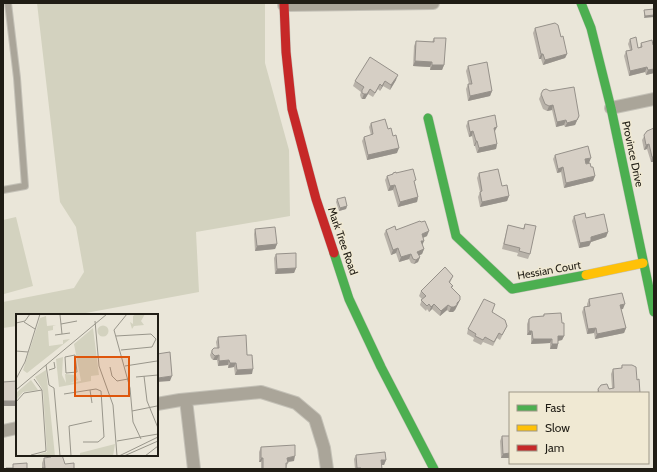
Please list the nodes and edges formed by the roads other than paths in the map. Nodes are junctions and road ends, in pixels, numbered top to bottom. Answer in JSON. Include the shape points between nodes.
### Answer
{"nodes":[{"id":1,"x":8,"y":3,"type":"edge"},
{"id":2,"x":433,"y":3,"type":"edge"},
{"id":3,"x":581,"y":3,"type":"edge"},
{"id":4,"x":284,"y":4,"type":"edge"},
{"id":5,"x":654,"y":99,"type":"edge"},
{"id":6,"x":611,"y":108,"type":"junction"},
{"id":7,"x":428,"y":118,"type":"dead end"},
{"id":8,"x":3,"y":190,"type":"edge"},
{"id":9,"x":643,"y":263,"type":"junction"},
{"id":10,"x":654,"y":312,"type":"edge"},
{"id":11,"x":186,"y":400,"type":"junction"},
{"id":12,"x":158,"y":404,"type":"edge"},
{"id":13,"x":16,"y":428,"type":"edge"},
{"id":14,"x":3,"y":430,"type":"edge"},
{"id":15,"x":194,"y":469,"type":"edge"},
{"id":16,"x":326,"y":469,"type":"edge"},
{"id":17,"x":434,"y":469,"type":"edge"}],
"edges":[{"from":1,"to":8,"type":"lane","via":[[17,78],[25,186]]},
{"from":2,"to":4,"type":"street"},
{"from":3,"to":6,"type":"street","name":"Province Drive","via":[[591,28]]},
{"from":4,"to":17,"type":"street","name":"Mark Tree Road","via":[[292,108],[316,199],[350,299],[381,367]]},
{"from":5,"to":6,"type":"street"},
{"from":6,"to":9,"type":"street","name":"Province Drive"},
{"from":7,"to":9,"type":"street","name":"Hessian Court","via":[[456,236],[512,289]]},
{"from":9,"to":10,"type":"street","name":"Province Drive"},
{"from":11,"to":12,"type":"street"},
{"from":11,"to":15,"type":"street"},
{"from":11,"to":16,"type":"street","via":[[260,392],[296,403],[315,419],[324,448]]},
{"from":13,"to":14,"type":"street"}]}
